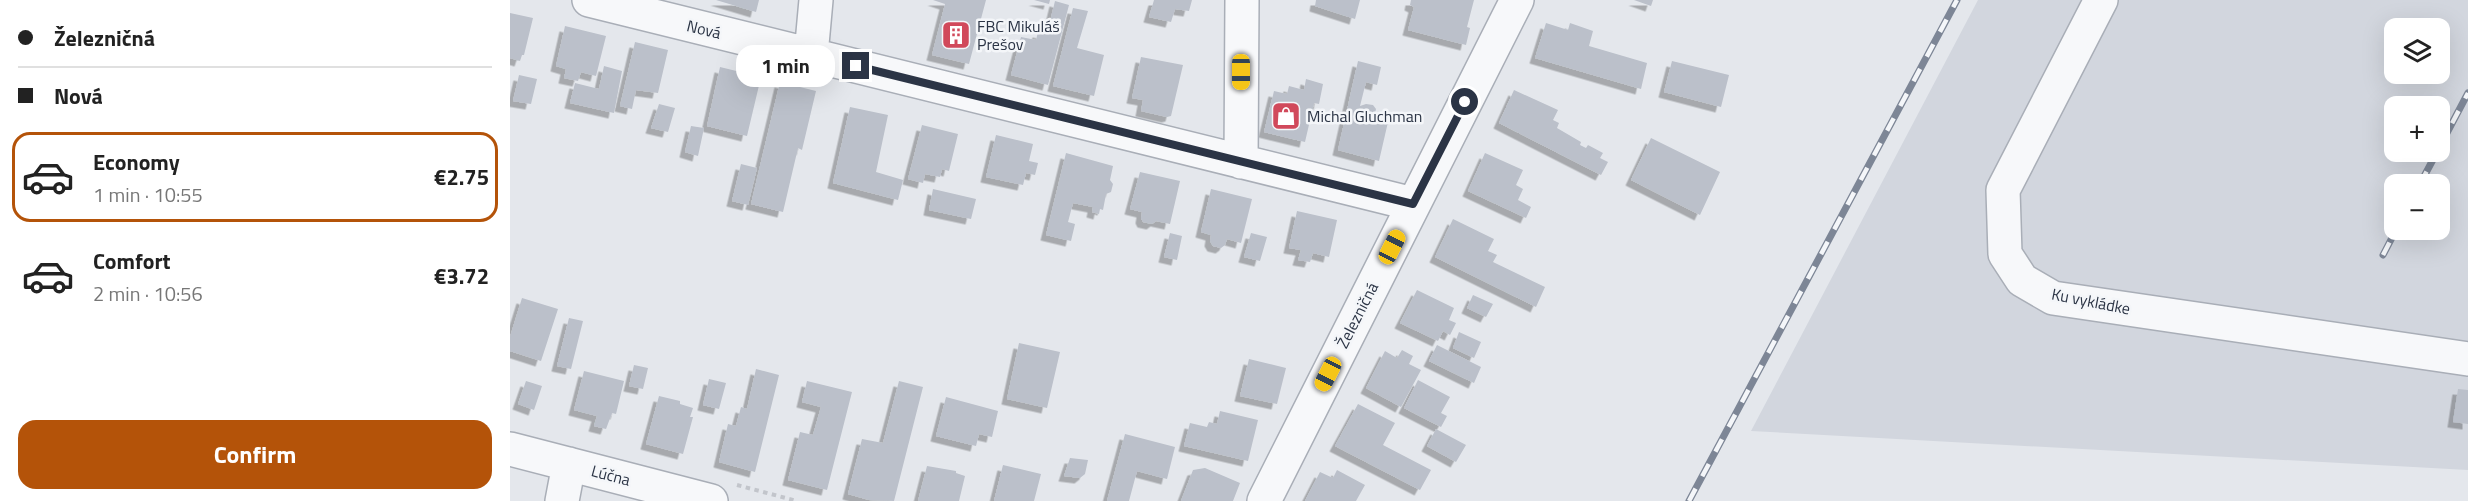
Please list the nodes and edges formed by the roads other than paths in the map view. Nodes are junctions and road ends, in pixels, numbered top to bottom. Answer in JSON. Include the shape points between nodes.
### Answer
{"nodes":[{"id":1,"x":589,"y":0,"type":"edge"},
{"id":2,"x":816,"y":0,"type":"edge"},
{"id":3,"x":1242,"y":0,"type":"edge"},
{"id":4,"x":1517,"y":0,"type":"edge"},
{"id":5,"x":2101,"y":0,"type":"edge"},
{"id":6,"x":811,"y":55,"type":"junction"},
{"id":7,"x":1241,"y":162,"type":"junction"},
{"id":8,"x":1413,"y":204,"type":"junction"},
{"id":9,"x":2468,"y":359,"type":"edge"},
{"id":10,"x":510,"y":449,"type":"edge"},
{"id":11,"x":568,"y":489,"type":"edge"},
{"id":12,"x":709,"y":501,"type":"edge"},
{"id":13,"x":1264,"y":501,"type":"edge"}],
"edges":[{"from":1,"to":6,"type":"street","name":"Nová"},
{"from":2,"to":6,"type":"street"},
{"from":3,"to":7,"type":"street"},
{"from":4,"to":8,"type":"street","name":"Železničná"},
{"from":5,"to":9,"type":"street","name":"Ku vykládke","via":[[2003,190],[2005,254],[2022,280],[2054,298]]},
{"from":6,"to":7,"type":"street","name":"Nová"},
{"from":7,"to":8,"type":"street","name":"Nová"},
{"from":8,"to":13,"type":"street","name":"Železničná"},
{"from":10,"to":11,"type":"street","name":"Lúčna"},
{"from":11,"to":12,"type":"street","name":"Lúčna"}]}
